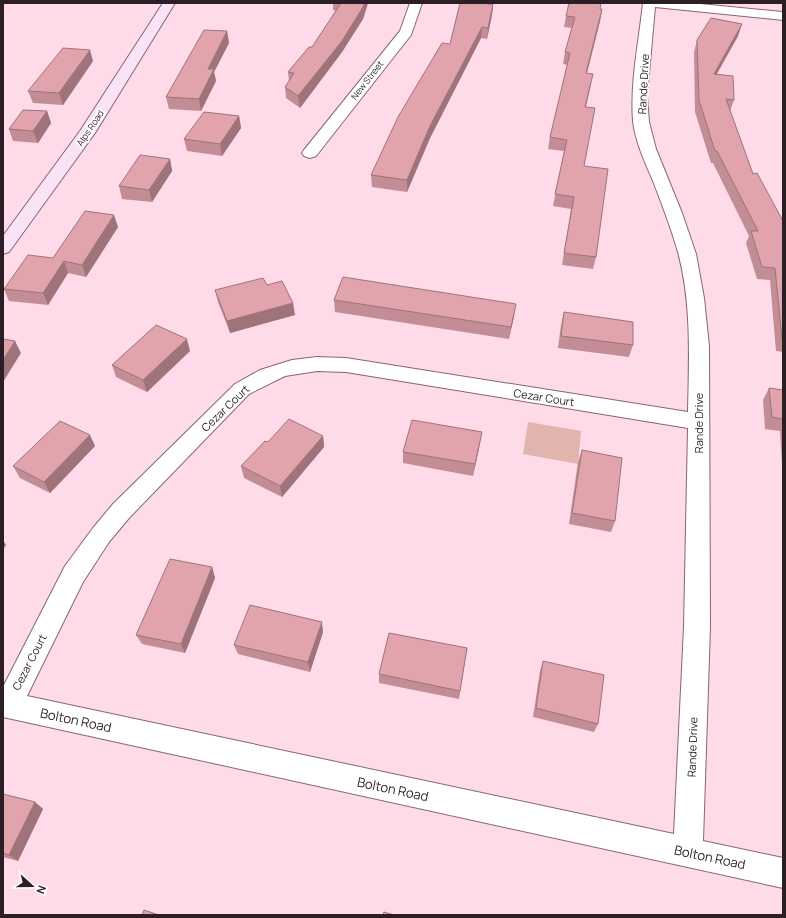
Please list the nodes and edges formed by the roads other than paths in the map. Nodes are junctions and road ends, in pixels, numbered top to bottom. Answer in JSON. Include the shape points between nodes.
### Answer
{"nodes":[{"id":1,"x":169,"y":3,"type":"edge"},
{"id":2,"x":416,"y":3,"type":"edge"},
{"id":3,"x":650,"y":3,"type":"edge"},
{"id":4,"x":783,"y":16,"type":"edge"},
{"id":5,"x":310,"y":153,"type":"dead end"},
{"id":6,"x":3,"y":248,"type":"edge"},
{"id":7,"x":699,"y":422,"type":"junction"},
{"id":8,"x":5,"y":705,"type":"edge"},
{"id":9,"x":688,"y":852,"type":"junction"},
{"id":10,"x":783,"y":873,"type":"edge"}],
"edges":[{"from":1,"to":6,"type":"main road","name":"Alps Road","via":[[87,133]]},
{"from":2,"to":5,"type":"street","name":"New Street","via":[[406,32]]},
{"from":3,"to":4,"type":"street"},
{"from":3,"to":7,"type":"street","name":"Rande Drive","via":[[640,96],[641,122],[648,149],[674,213],[687,254],[694,291],[699,346]]},
{"from":7,"to":8,"type":"street","name":"Cezar Court","via":[[346,365],[300,365],[260,377],[242,389],[121,511],[101,535],[74,574]]},
{"from":7,"to":9,"type":"street","name":"Rande Drive","via":[[697,627]]},
{"from":8,"to":9,"type":"street","name":"Bolton Road"},
{"from":9,"to":10,"type":"street","name":"Bolton Road"}]}
